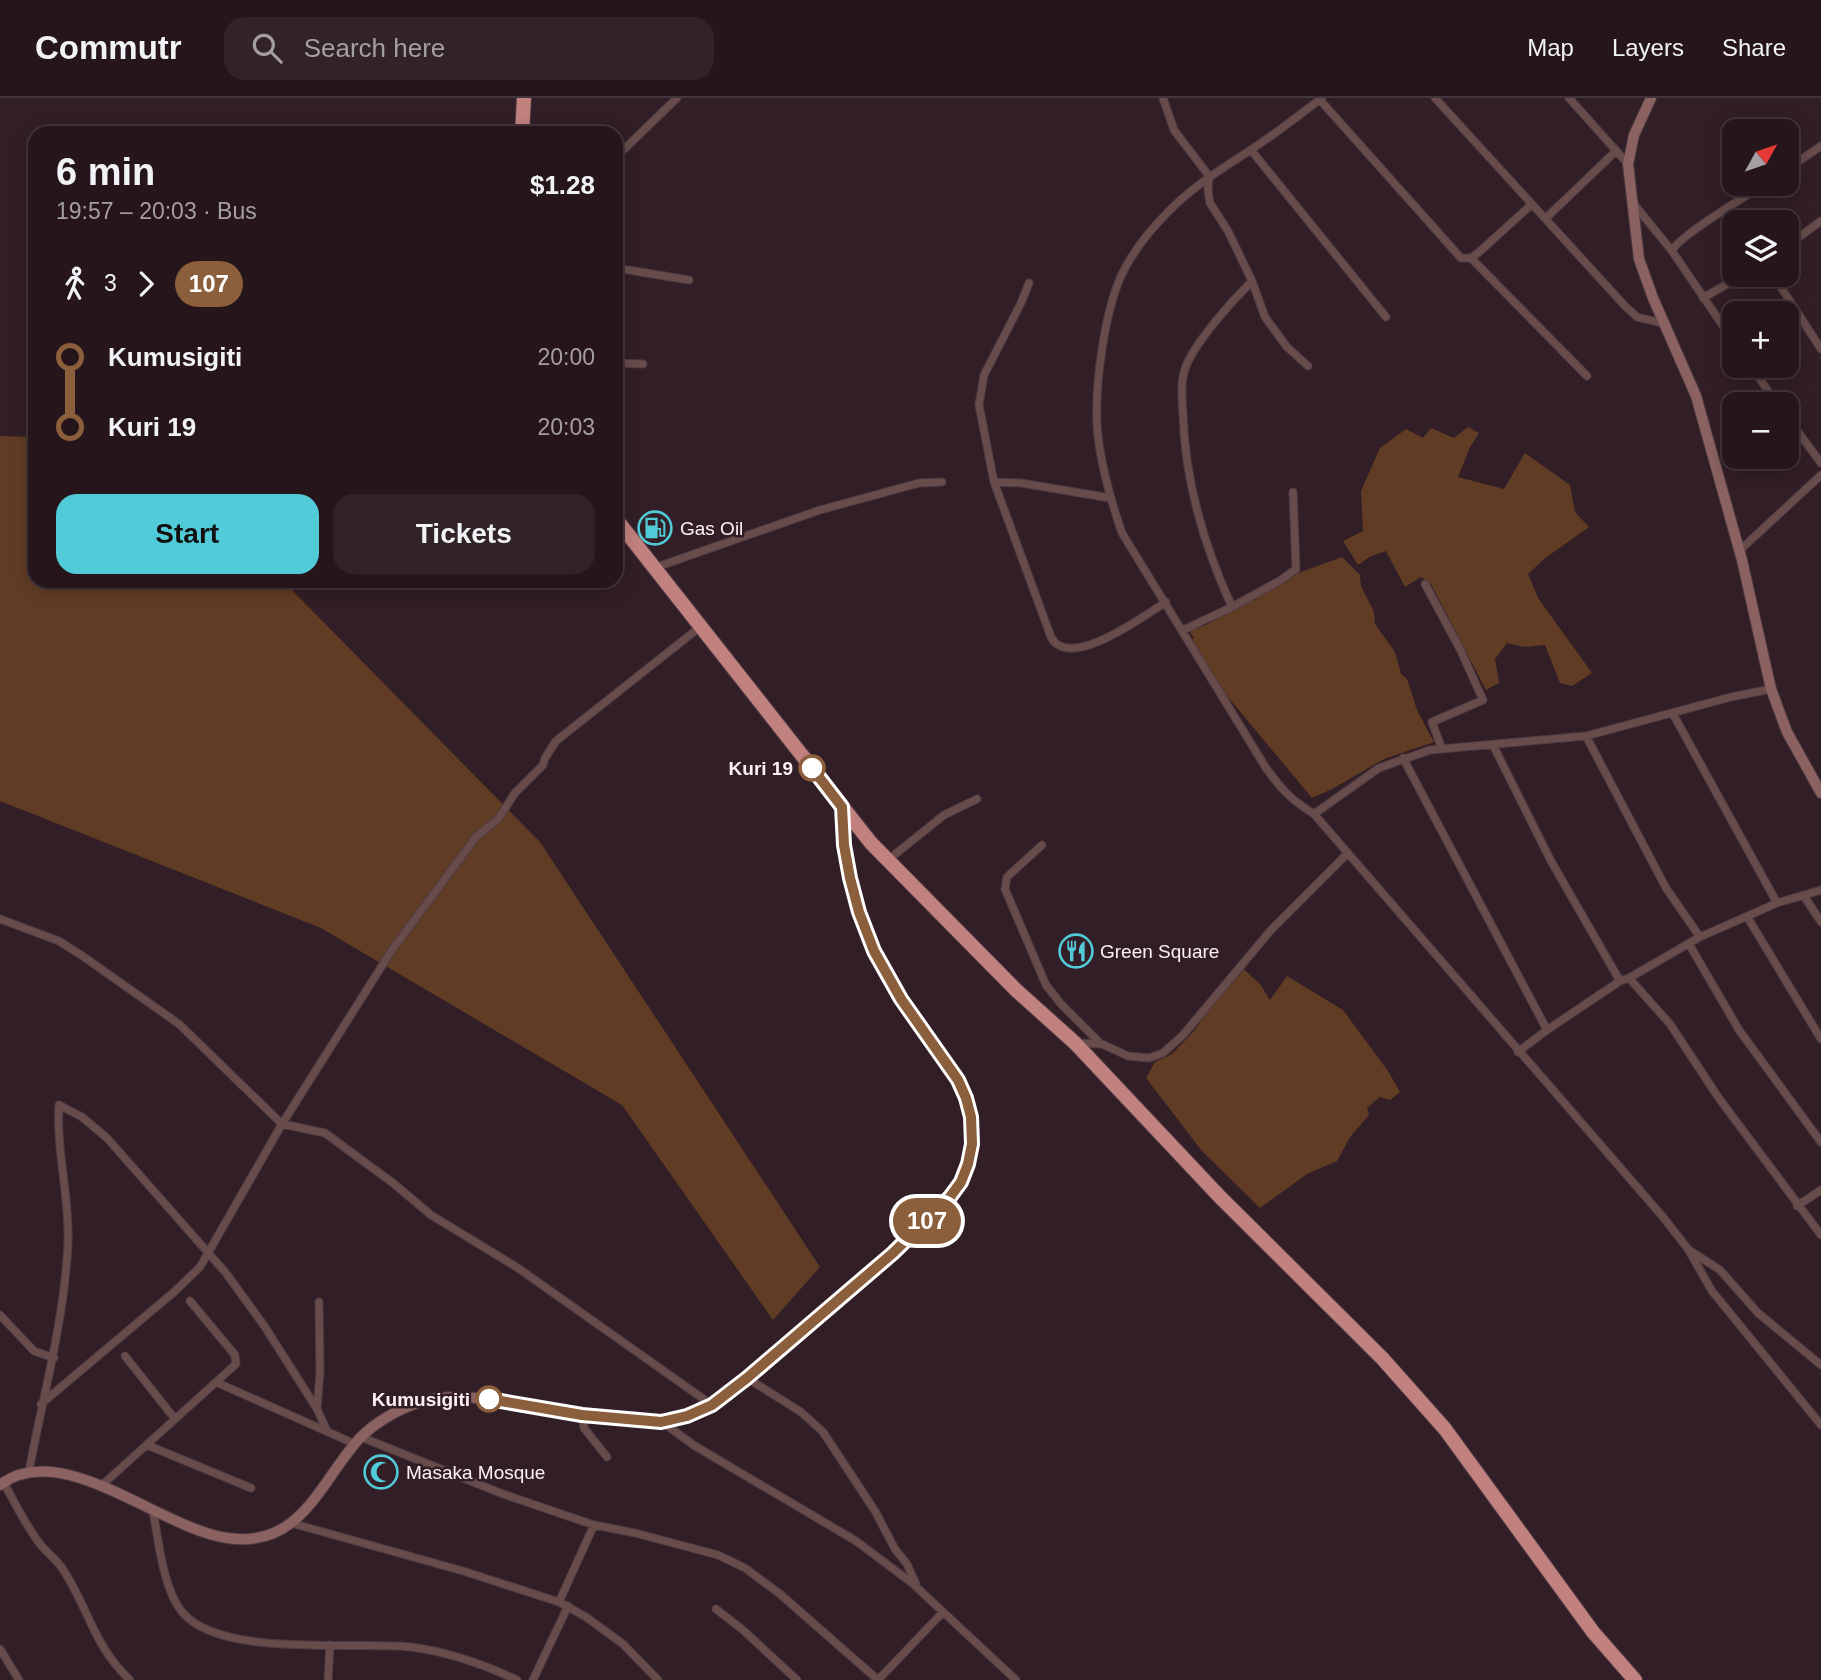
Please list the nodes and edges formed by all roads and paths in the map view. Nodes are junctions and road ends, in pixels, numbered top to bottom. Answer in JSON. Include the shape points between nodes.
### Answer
{"nodes":[{"id":1,"x":524,"y":98,"type":"edge"},
{"id":2,"x":677,"y":98,"type":"edge"},
{"id":3,"x":1163,"y":98,"type":"edge"},
{"id":4,"x":1436,"y":98,"type":"edge"},
{"id":5,"x":1569,"y":98,"type":"edge"},
{"id":6,"x":1651,"y":98,"type":"edge"},
{"id":7,"x":1321,"y":99,"type":"edge"},
{"id":8,"x":522,"y":126,"type":"edge"},
{"id":9,"x":1821,"y":146,"type":"edge"},
{"id":10,"x":1251,"y":150,"type":"junction"},
{"id":11,"x":623,"y":151,"type":"edge"},
{"id":12,"x":1616,"y":151,"type":"junction"},
{"id":13,"x":1799,"y":161,"type":"edge"},
{"id":14,"x":1628,"y":164,"type":"junction"},
{"id":15,"x":1209,"y":176,"type":"junction"},
{"id":16,"x":1747,"y":196,"type":"edge"},
{"id":17,"x":1631,"y":201,"type":"junction"},
{"id":18,"x":1531,"y":205,"type":"junction"},
{"id":19,"x":1546,"y":218,"type":"junction"},
{"id":20,"x":1820,"y":225,"type":"edge"},
{"id":21,"x":1799,"y":238,"type":"edge"},
{"id":22,"x":1672,"y":251,"type":"junction"},
{"id":23,"x":1471,"y":258,"type":"junction"},
{"id":24,"x":623,"y":269,"type":"edge"},
{"id":25,"x":689,"y":280,"type":"dead end"},
{"id":26,"x":1252,"y":281,"type":"junction"},
{"id":27,"x":1028,"y":283,"type":"dead end"},
{"id":28,"x":1722,"y":287,"type":"edge"},
{"id":29,"x":1781,"y":287,"type":"edge"},
{"id":30,"x":1703,"y":298,"type":"junction"},
{"id":31,"x":1386,"y":317,"type":"dead end"},
{"id":32,"x":1666,"y":324,"type":"junction"},
{"id":33,"x":1722,"y":325,"type":"edge"},
{"id":34,"x":1821,"y":349,"type":"edge"},
{"id":35,"x":623,"y":363,"type":"edge"},
{"id":36,"x":642,"y":364,"type":"dead end"},
{"id":37,"x":1308,"y":366,"type":"dead end"},
{"id":38,"x":1587,"y":376,"type":"dead end"},
{"id":39,"x":1799,"y":433,"type":"edge"},
{"id":40,"x":1821,"y":463,"type":"edge"},
{"id":41,"x":1821,"y":475,"type":"edge"},
{"id":42,"x":942,"y":482,"type":"dead end"},
{"id":43,"x":994,"y":482,"type":"junction"},
{"id":44,"x":1293,"y":492,"type":"dead end"},
{"id":45,"x":1110,"y":498,"type":"junction"},
{"id":46,"x":623,"y":529,"type":"edge"},
{"id":47,"x":1739,"y":551,"type":"junction"},
{"id":48,"x":654,"y":568,"type":"junction"},
{"id":49,"x":1425,"y":584,"type":"dead end"},
{"id":50,"x":1166,"y":602,"type":"junction"},
{"id":51,"x":1232,"y":607,"type":"junction"},
{"id":52,"x":700,"y":627,"type":"junction"},
{"id":53,"x":1183,"y":631,"type":"junction"},
{"id":54,"x":1771,"y":689,"type":"junction"},
{"id":55,"x":1674,"y":714,"type":"junction"},
{"id":56,"x":1586,"y":736,"type":"junction"},
{"id":57,"x":1493,"y":745,"type":"junction"},
{"id":58,"x":1442,"y":749,"type":"junction"},
{"id":59,"x":1403,"y":758,"type":"junction"},
{"id":60,"x":1821,"y":793,"type":"edge"},
{"id":61,"x":977,"y":799,"type":"dead end"},
{"id":62,"x":842,"y":807,"type":"junction"},
{"id":63,"x":1314,"y":814,"type":"junction"},
{"id":64,"x":1042,"y":845,"type":"dead end"},
{"id":65,"x":1348,"y":853,"type":"junction"},
{"id":66,"x":888,"y":860,"type":"junction"},
{"id":67,"x":1821,"y":890,"type":"edge"},
{"id":68,"x":1804,"y":897,"type":"junction"},
{"id":69,"x":1777,"y":903,"type":"junction"},
{"id":70,"x":1748,"y":918,"type":"junction"},
{"id":71,"x":0,"y":919,"type":"edge"},
{"id":72,"x":1821,"y":922,"type":"edge"},
{"id":73,"x":1700,"y":937,"type":"junction"},
{"id":74,"x":1689,"y":944,"type":"junction"},
{"id":75,"x":1629,"y":978,"type":"junction"},
{"id":76,"x":1620,"y":981,"type":"junction"},
{"id":77,"x":1547,"y":1030,"type":"junction"},
{"id":78,"x":1821,"y":1039,"type":"edge"},
{"id":79,"x":1075,"y":1043,"type":"junction"},
{"id":80,"x":1102,"y":1044,"type":"junction"},
{"id":81,"x":1518,"y":1052,"type":"junction"},
{"id":82,"x":282,"y":1124,"type":"junction"},
{"id":83,"x":1821,"y":1142,"type":"edge"},
{"id":84,"x":1821,"y":1190,"type":"edge"},
{"id":85,"x":1797,"y":1206,"type":"junction"},
{"id":86,"x":1821,"y":1235,"type":"edge"},
{"id":87,"x":1688,"y":1249,"type":"junction"},
{"id":88,"x":208,"y":1254,"type":"junction"},
{"id":89,"x":190,"y":1301,"type":"dead end"},
{"id":90,"x":319,"y":1302,"type":"dead end"},
{"id":91,"x":0,"y":1315,"type":"edge"},
{"id":92,"x":125,"y":1356,"type":"dead end"},
{"id":93,"x":54,"y":1358,"type":"junction"},
{"id":94,"x":1821,"y":1365,"type":"edge"},
{"id":95,"x":747,"y":1378,"type":"junction"},
{"id":96,"x":218,"y":1383,"type":"junction"},
{"id":97,"x":41,"y":1404,"type":"junction"},
{"id":98,"x":712,"y":1405,"type":"junction"},
{"id":99,"x":317,"y":1409,"type":"junction"},
{"id":100,"x":582,"y":1415,"type":"junction"},
{"id":101,"x":175,"y":1419,"type":"junction"},
{"id":102,"x":661,"y":1422,"type":"junction"},
{"id":103,"x":1821,"y":1425,"type":"edge"},
{"id":104,"x":327,"y":1431,"type":"junction"},
{"id":105,"x":358,"y":1441,"type":"junction"},
{"id":106,"x":147,"y":1445,"type":"junction"},
{"id":107,"x":607,"y":1457,"type":"dead end"},
{"id":108,"x":29,"y":1471,"type":"junction"},
{"id":109,"x":2,"y":1484,"type":"edge"},
{"id":110,"x":102,"y":1486,"type":"junction"},
{"id":111,"x":251,"y":1488,"type":"dead end"},
{"id":112,"x":153,"y":1512,"type":"junction"},
{"id":113,"x":291,"y":1523,"type":"junction"},
{"id":114,"x":594,"y":1525,"type":"junction"},
{"id":115,"x":918,"y":1588,"type":"junction"},
{"id":116,"x":559,"y":1602,"type":"junction"},
{"id":117,"x":568,"y":1606,"type":"junction"},
{"id":118,"x":716,"y":1609,"type":"dead end"},
{"id":119,"x":943,"y":1612,"type":"junction"},
{"id":120,"x":330,"y":1645,"type":"junction"},
{"id":121,"x":0,"y":1649,"type":"edge"},
{"id":122,"x":19,"y":1680,"type":"edge"},
{"id":123,"x":130,"y":1680,"type":"edge"},
{"id":124,"x":328,"y":1680,"type":"edge"},
{"id":125,"x":517,"y":1680,"type":"edge"},
{"id":126,"x":533,"y":1680,"type":"edge"},
{"id":127,"x":658,"y":1680,"type":"edge"},
{"id":128,"x":797,"y":1680,"type":"edge"},
{"id":129,"x":1016,"y":1680,"type":"edge"},
{"id":130,"x":1634,"y":1680,"type":"edge"}],
"edges":[{"from":1,"to":8,"type":"highway"},
{"from":2,"to":11,"type":"street"},
{"from":3,"to":15,"type":"street","via":[[1174,130]]},
{"from":4,"to":18,"type":"street"},
{"from":5,"to":12,"type":"street"},
{"from":6,"to":14,"type":"main road","via":[[1634,135]]},
{"from":7,"to":10,"type":"street"},
{"from":7,"to":23,"type":"street","via":[[1449,246],[1461,258]]},
{"from":9,"to":13,"type":"street"},
{"from":10,"to":15,"type":"street"},
{"from":10,"to":31,"type":"street"},
{"from":12,"to":14,"type":"street"},
{"from":12,"to":19,"type":"street"},
{"from":14,"to":17,"type":"main road"},
{"from":15,"to":26,"type":"street","via":[[1210,203]]},
{"from":15,"to":45,"type":"street","via":[[1151,231],[1122,273],[1114,297],[1097,397],[1097,425]]},
{"from":16,"to":22,"type":"street"},
{"from":17,"to":22,"type":"street"},
{"from":17,"to":32,"type":"main road","via":[[1639,259]]},
{"from":18,"to":19,"type":"street"},
{"from":18,"to":23,"type":"street"},
{"from":19,"to":32,"type":"street","via":[[1637,317]]},
{"from":20,"to":21,"type":"street"},
{"from":22,"to":30,"type":"street"},
{"from":23,"to":38,"type":"street"},
{"from":24,"to":25,"type":"street"},
{"from":26,"to":37,"type":"street","via":[[1275,333]]},
{"from":26,"to":51,"type":"street","via":[[1228,305],[1189,360],[1183,382],[1184,450],[1193,498]]},
{"from":27,"to":43,"type":"street","via":[[980,391]]},
{"from":28,"to":30,"type":"street"},
{"from":29,"to":34,"type":"street"},
{"from":30,"to":33,"type":"street"},
{"from":32,"to":47,"type":"main road","via":[[1696,396]]},
{"from":35,"to":36,"type":"street"},
{"from":39,"to":40,"type":"street"},
{"from":41,"to":47,"type":"street"},
{"from":42,"to":48,"type":"street","via":[[919,483],[820,510]]},
{"from":43,"to":45,"type":"street"},
{"from":43,"to":50,"type":"street","via":[[1033,592],[1058,645],[1088,647]]},
{"from":44,"to":51,"type":"street","via":[[1296,569]]},
{"from":45,"to":50,"type":"street","via":[[1127,542]]},
{"from":46,"to":48,"type":"highway"},
{"from":47,"to":54,"type":"main road"},
{"from":48,"to":52,"type":"highway"},
{"from":49,"to":58,"type":"street","via":[[1483,700],[1432,722]]},
{"from":50,"to":53,"type":"street"},
{"from":51,"to":53,"type":"street"},
{"from":52,"to":62,"type":"highway"},
{"from":52,"to":82,"type":"street","via":[[556,741],[543,765],[515,793],[498,819],[476,837],[392,950]]},
{"from":53,"to":63,"type":"street","via":[[1266,768],[1290,799]]},
{"from":54,"to":55,"type":"street"},
{"from":54,"to":60,"type":"main road","via":[[1787,732]]},
{"from":55,"to":56,"type":"street"},
{"from":55,"to":69,"type":"street"},
{"from":56,"to":57,"type":"street"},
{"from":56,"to":73,"type":"street","via":[[1666,888]]},
{"from":57,"to":58,"type":"street"},
{"from":57,"to":76,"type":"street","via":[[1551,861]]},
{"from":58,"to":59,"type":"street"},
{"from":59,"to":63,"type":"street","via":[[1378,768]]},
{"from":59,"to":77,"type":"street"},
{"from":61,"to":66,"type":"street","via":[[944,815]]},
{"from":62,"to":66,"type":"highway"},
{"from":62,"to":95,"type":"main road","via":[[844,845],[866,931],[901,999],[958,1080],[971,1117],[972,1144],[961,1182],[933,1215]]},
{"from":63,"to":65,"type":"street"},
{"from":64,"to":80,"type":"street","via":[[1007,877],[1005,889],[1046,985]]},
{"from":65,"to":80,"type":"street","via":[[1270,930],[1173,1045],[1149,1058],[1128,1056]]},
{"from":65,"to":81,"type":"street"},
{"from":66,"to":79,"type":"highway"},
{"from":67,"to":68,"type":"street"},
{"from":68,"to":69,"type":"street"},
{"from":68,"to":72,"type":"street"},
{"from":69,"to":70,"type":"street"},
{"from":70,"to":73,"type":"street"},
{"from":70,"to":78,"type":"street"},
{"from":71,"to":82,"type":"street","via":[[59,941],[157,1008]]},
{"from":73,"to":74,"type":"street"},
{"from":74,"to":75,"type":"street"},
{"from":74,"to":83,"type":"street","via":[[1739,1030]]},
{"from":75,"to":76,"type":"street"},
{"from":75,"to":85,"type":"street","via":[[1670,1024]]},
{"from":76,"to":77,"type":"street"},
{"from":77,"to":81,"type":"street"},
{"from":79,"to":80,"type":"street"},
{"from":79,"to":130,"type":"highway","via":[[1418,1398]]},
{"from":81,"to":87,"type":"street"},
{"from":82,"to":88,"type":"street"},
{"from":82,"to":98,"type":"street","via":[[325,1132],[431,1215],[518,1268]]},
{"from":84,"to":85,"type":"street"},
{"from":85,"to":86,"type":"street"},
{"from":87,"to":94,"type":"street","via":[[1720,1270],[1758,1312]]},
{"from":87,"to":103,"type":"street","via":[[1719,1301]]},
{"from":88,"to":93,"type":"street","via":[[107,1138],[59,1105],[68,1242]]},
{"from":88,"to":97,"type":"street","via":[[174,1292]]},
{"from":88,"to":99,"type":"street","via":[[249,1304]]},
{"from":89,"to":96,"type":"street","via":[[235,1355],[236,1364]]},
{"from":90,"to":99,"type":"street"},
{"from":91,"to":93,"type":"street","via":[[34,1351]]},
{"from":92,"to":101,"type":"street"},
{"from":93,"to":97,"type":"street"},
{"from":95,"to":98,"type":"main road"},
{"from":95,"to":115,"type":"street","via":[[801,1412],[823,1432]]},
{"from":96,"to":101,"type":"street"},
{"from":96,"to":104,"type":"street"},
{"from":97,"to":108,"type":"street"},
{"from":98,"to":102,"type":"main road"},
{"from":99,"to":104,"type":"street"},
{"from":100,"to":102,"type":"main road"},
{"from":100,"to":105,"type":"main road","via":[[476,1397],[440,1399],[399,1411]]},
{"from":100,"to":107,"type":"street","via":[[587,1434]]},
{"from":101,"to":106,"type":"street"},
{"from":102,"to":115,"type":"street","via":[[856,1541]]},
{"from":104,"to":105,"type":"street"},
{"from":105,"to":113,"type":"main road","via":[[320,1494]]},
{"from":105,"to":114,"type":"street"},
{"from":106,"to":110,"type":"street"},
{"from":106,"to":111,"type":"street"},
{"from":108,"to":109,"type":"main road"},
{"from":108,"to":110,"type":"main road","via":[[53,1471]]},
{"from":109,"to":123,"type":"street","via":[[39,1543],[61,1567],[100,1646]]},
{"from":110,"to":112,"type":"main road"},
{"from":112,"to":113,"type":"main road","via":[[230,1539],[277,1532]]},
{"from":112,"to":120,"type":"street","via":[[168,1583],[183,1614],[197,1625],[267,1644]]},
{"from":113,"to":116,"type":"street"},
{"from":114,"to":116,"type":"street"},
{"from":114,"to":119,"type":"street","via":[[718,1555],[745,1568],[878,1680]]},
{"from":115,"to":119,"type":"street"},
{"from":116,"to":117,"type":"street"},
{"from":117,"to":126,"type":"street"},
{"from":117,"to":127,"type":"street","via":[[623,1644]]},
{"from":118,"to":128,"type":"street"},
{"from":119,"to":129,"type":"street"},
{"from":120,"to":124,"type":"street"},
{"from":120,"to":125,"type":"street","via":[[384,1645],[452,1654]]},
{"from":121,"to":122,"type":"street"}]}
